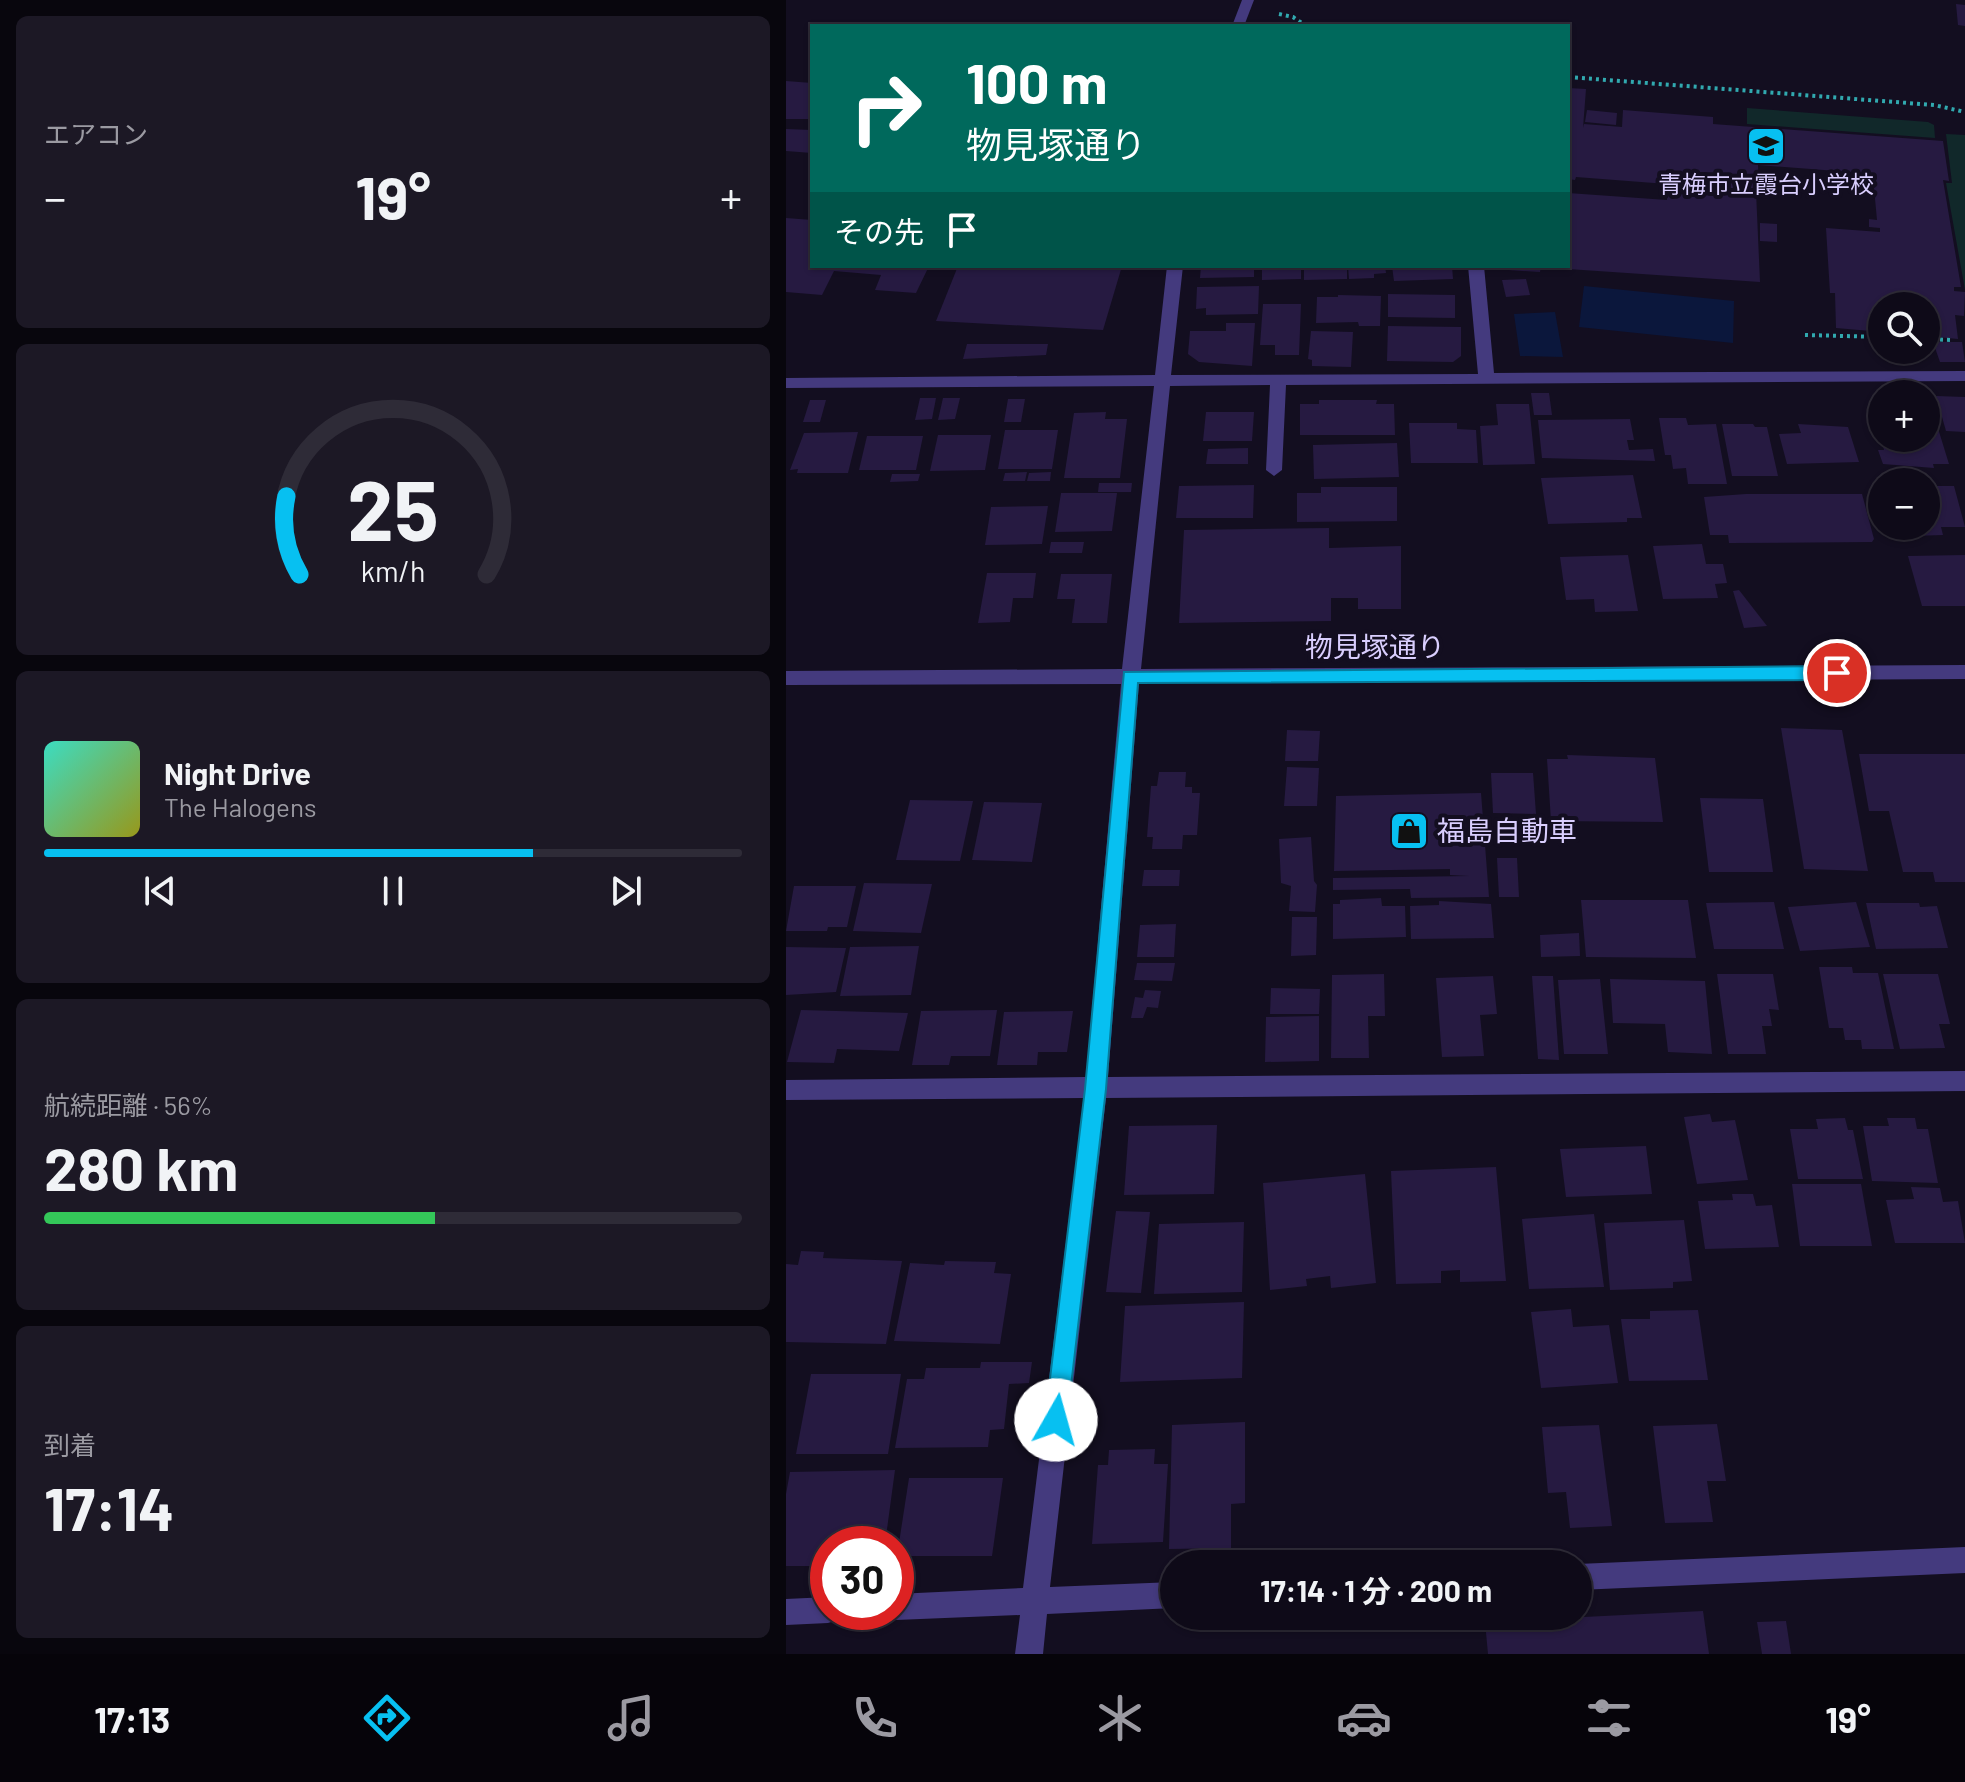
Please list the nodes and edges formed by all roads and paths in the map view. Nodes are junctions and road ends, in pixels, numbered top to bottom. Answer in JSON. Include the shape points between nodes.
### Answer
{"nodes":[{"id":1,"x":1248,"y":0,"type":"edge"},
{"id":2,"x":1239,"y":24,"type":"edge"},
{"id":3,"x":1570,"y":77,"type":"edge"},
{"id":4,"x":1965,"y":112,"type":"edge"},
{"id":5,"x":1175,"y":268,"type":"edge"},
{"id":6,"x":1476,"y":268,"type":"edge"},
{"id":7,"x":1805,"y":335,"type":"dead end"},
{"id":8,"x":1868,"y":337,"type":"edge"},
{"id":9,"x":1940,"y":339,"type":"edge"},
{"id":10,"x":1965,"y":340,"type":"edge"},
{"id":11,"x":1965,"y":376,"type":"edge"},
{"id":12,"x":1487,"y":379,"type":"junction"},
{"id":13,"x":1278,"y":380,"type":"junction"},
{"id":14,"x":1161,"y":381,"type":"junction"},
{"id":15,"x":786,"y":383,"type":"edge"},
{"id":16,"x":1274,"y":470,"type":"dead end"},
{"id":17,"x":1965,"y":672,"type":"edge"},
{"id":18,"x":1130,"y":676,"type":"junction"},
{"id":19,"x":786,"y":678,"type":"edge"},
{"id":20,"x":1965,"y":1081,"type":"edge"},
{"id":21,"x":1096,"y":1089,"type":"junction"},
{"id":22,"x":786,"y":1090,"type":"edge"},
{"id":23,"x":1965,"y":1560,"type":"edge"},
{"id":24,"x":1592,"y":1576,"type":"edge"},
{"id":25,"x":1160,"y":1596,"type":"edge"},
{"id":26,"x":1034,"y":1601,"type":"junction"},
{"id":27,"x":914,"y":1606,"type":"edge"},
{"id":28,"x":810,"y":1611,"type":"edge"},
{"id":29,"x":786,"y":1612,"type":"edge"},
{"id":30,"x":1029,"y":1654,"type":"edge"}],
"edges":[{"from":1,"to":2,"type":"street"},
{"from":3,"to":4,"type":"path","via":[[1934,105]]},
{"from":5,"to":14,"type":"street"},
{"from":6,"to":12,"type":"street"},
{"from":7,"to":8,"type":"path"},
{"from":9,"to":10,"type":"path"},
{"from":11,"to":12,"type":"street"},
{"from":12,"to":13,"type":"street"},
{"from":13,"to":14,"type":"street"},
{"from":13,"to":16,"type":"street"},
{"from":14,"to":15,"type":"street"},
{"from":14,"to":18,"type":"street"},
{"from":17,"to":18,"type":"street","name":"物見塚通り"},
{"from":18,"to":19,"type":"street","name":"物見塚通り"},
{"from":18,"to":21,"type":"street"},
{"from":20,"to":21,"type":"street"},
{"from":21,"to":22,"type":"street"},
{"from":21,"to":26,"type":"street"},
{"from":23,"to":24,"type":"street"},
{"from":25,"to":26,"type":"street"},
{"from":26,"to":27,"type":"street"},
{"from":26,"to":30,"type":"street"},
{"from":28,"to":29,"type":"street"}]}
